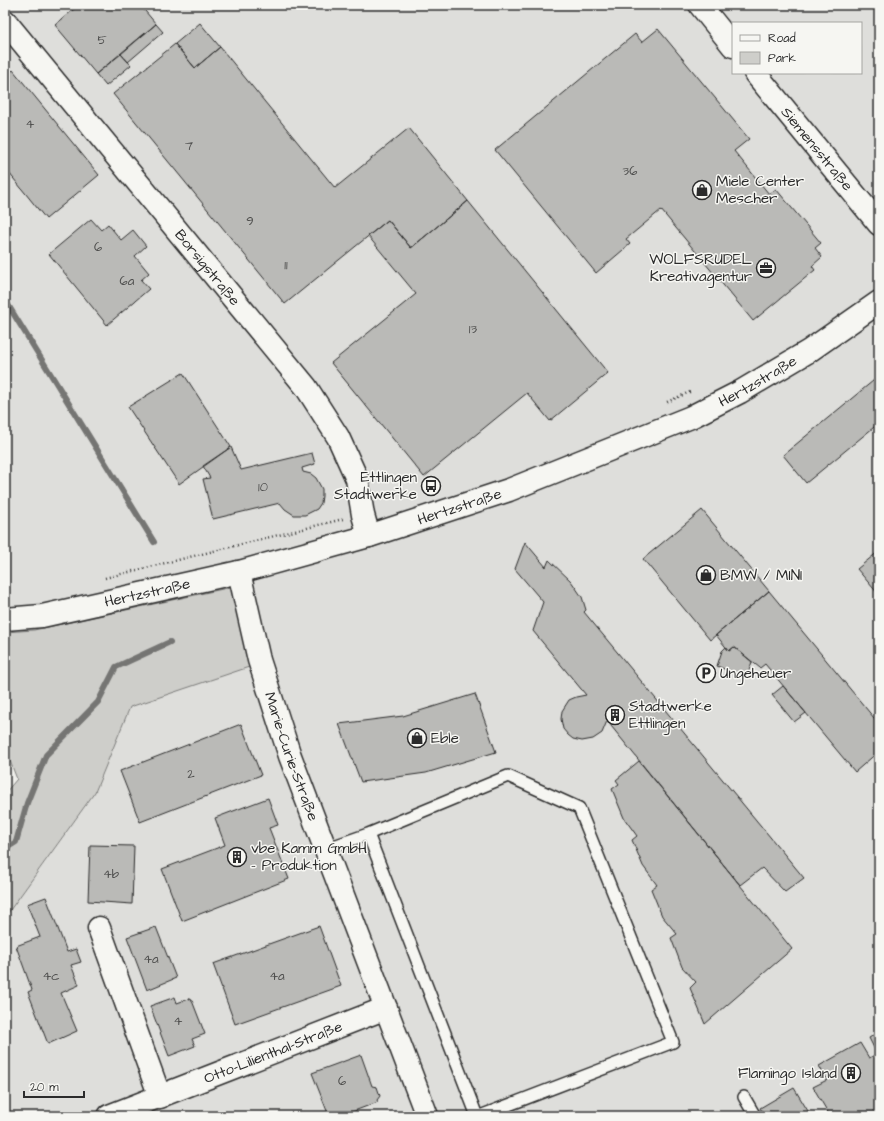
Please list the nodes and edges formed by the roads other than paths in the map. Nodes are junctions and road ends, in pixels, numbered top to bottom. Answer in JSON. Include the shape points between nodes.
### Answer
{"nodes":[{"id":1,"x":700,"y":5,"type":"edge"},
{"id":2,"x":5,"y":21,"type":"edge"},
{"id":3,"x":732,"y":45,"type":"edge"},
{"id":4,"x":756,"y":74,"type":"edge"},
{"id":5,"x":879,"y":224,"type":"edge"},
{"id":6,"x":879,"y":302,"type":"edge"},
{"id":7,"x":369,"y":536,"type":"junction"},
{"id":8,"x":239,"y":572,"type":"junction"},
{"id":9,"x":5,"y":618,"type":"edge"},
{"id":10,"x":368,"y":834,"type":"junction"},
{"id":11,"x":325,"y":849,"type":"junction"},
{"id":12,"x":98,"y":928,"type":"dead end"},
{"id":13,"x":386,"y":1008,"type":"junction"},
{"id":14,"x":160,"y":1097,"type":"junction"},
{"id":15,"x":744,"y":1097,"type":"dead end"},
{"id":16,"x":108,"y":1116,"type":"edge"},
{"id":17,"x":427,"y":1116,"type":"edge"},
{"id":18,"x":478,"y":1116,"type":"edge"},
{"id":19,"x":755,"y":1116,"type":"edge"}],
"edges":[{"from":1,"to":3,"type":"street"},
{"from":2,"to":7,"type":"street","name":"Borsigstraße","via":[[306,387],[338,437],[357,479]]},
{"from":4,"to":5,"type":"street","name":"Siemensstraße"},
{"from":6,"to":7,"type":"street","name":"Hertzstraße","via":[[809,351],[740,392],[691,417],[509,490]]},
{"from":7,"to":8,"type":"street","name":"Hertzstraße"},
{"from":8,"to":9,"type":"street","name":"Hertzstraße","via":[[42,616]]},
{"from":8,"to":11,"type":"street","name":"Marie-Curie-Straße","via":[[259,660],[290,756]]},
{"from":10,"to":11,"type":"lane"},
{"from":10,"to":18,"type":"lane"},
{"from":10,"to":18,"type":"lane","via":[[508,776],[579,808],[673,1042]]},
{"from":11,"to":13,"type":"street","name":"Marie-Curie-Straße"},
{"from":12,"to":14,"type":"street"},
{"from":13,"to":14,"type":"street","name":"Otto-Lilienthal-Straße"},
{"from":13,"to":17,"type":"street","name":"Marie-Curie-Straße"},
{"from":14,"to":16,"type":"street","name":"Otto-Lilienthal-Straße"},
{"from":15,"to":19,"type":"lane"}]}
